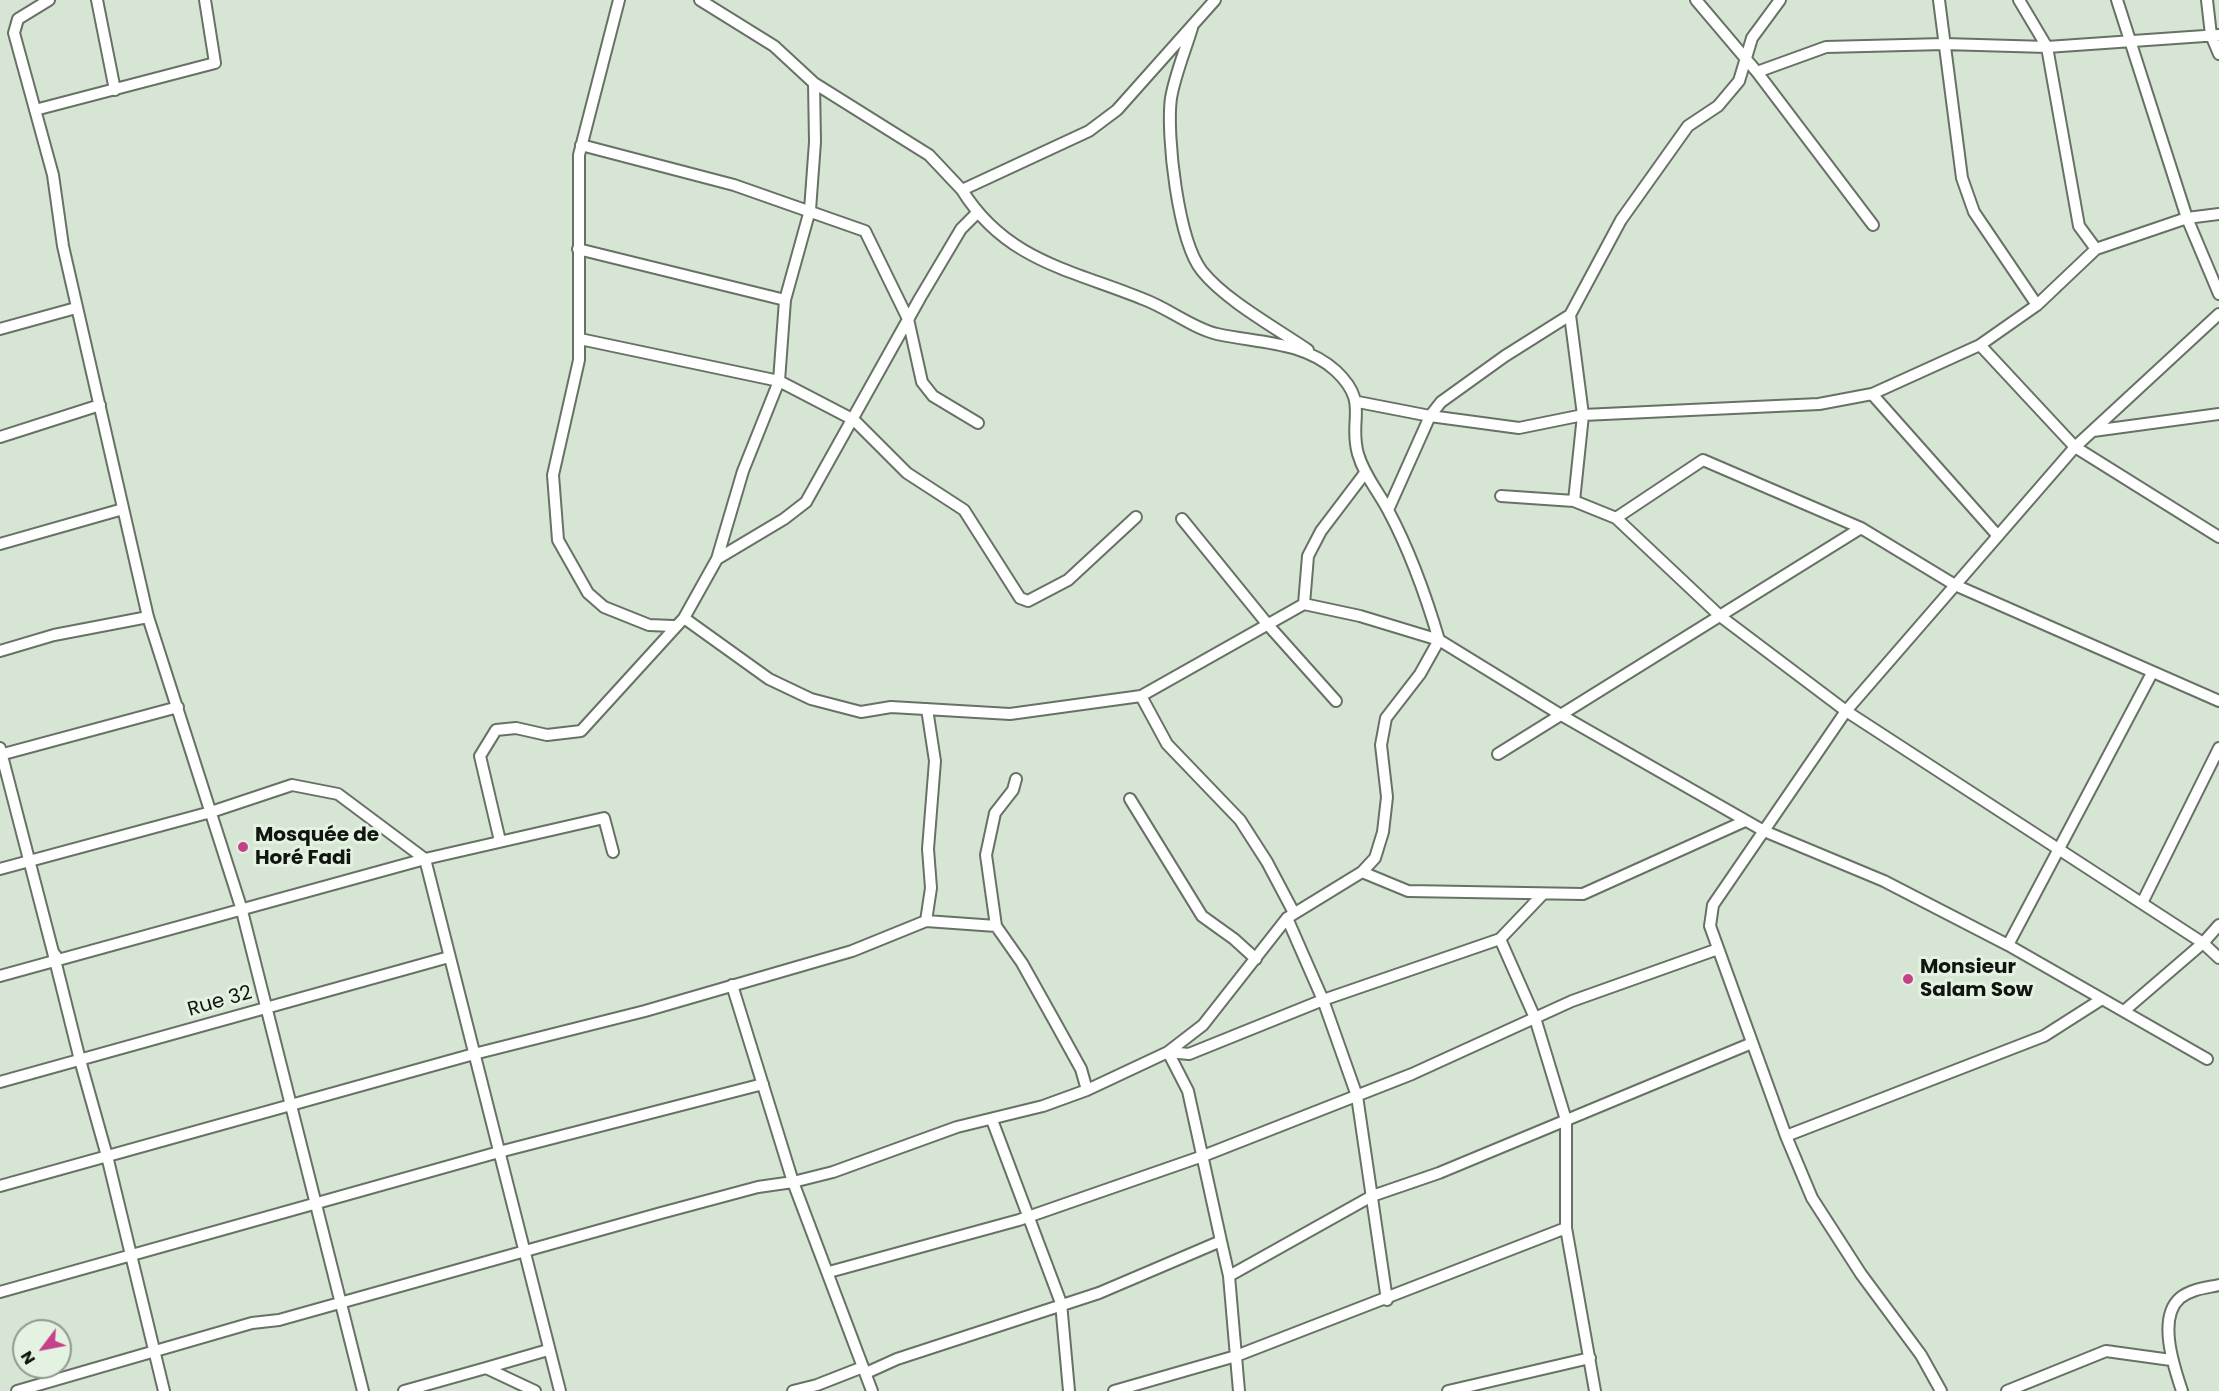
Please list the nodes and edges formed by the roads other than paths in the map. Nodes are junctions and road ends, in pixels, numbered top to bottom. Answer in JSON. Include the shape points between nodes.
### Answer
{"nodes":[{"id":1,"x":49,"y":0,"type":"edge"},
{"id":2,"x":98,"y":0,"type":"edge"},
{"id":3,"x":205,"y":0,"type":"edge"},
{"id":4,"x":619,"y":0,"type":"edge"},
{"id":5,"x":700,"y":0,"type":"edge"},
{"id":6,"x":1215,"y":0,"type":"edge"},
{"id":7,"x":1696,"y":0,"type":"edge"},
{"id":8,"x":1780,"y":0,"type":"edge"},
{"id":9,"x":1939,"y":0,"type":"edge"},
{"id":10,"x":2019,"y":0,"type":"edge"},
{"id":11,"x":2117,"y":0,"type":"edge"},
{"id":12,"x":2207,"y":0,"type":"edge"},
{"id":13,"x":1193,"y":25,"type":"junction"},
{"id":14,"x":2215,"y":35,"type":"edge"},
{"id":15,"x":2130,"y":41,"type":"junction"},
{"id":16,"x":1944,"y":44,"type":"junction"},
{"id":17,"x":2047,"y":47,"type":"junction"},
{"id":18,"x":2219,"y":54,"type":"edge"},
{"id":19,"x":1746,"y":59,"type":"junction"},
{"id":20,"x":1757,"y":72,"type":"junction"},
{"id":21,"x":814,"y":83,"type":"junction"},
{"id":22,"x":115,"y":90,"type":"junction"},
{"id":23,"x":35,"y":111,"type":"junction"},
{"id":24,"x":582,"y":146,"type":"junction"},
{"id":25,"x":962,"y":190,"type":"junction"},
{"id":26,"x":810,"y":210,"type":"junction"},
{"id":27,"x":976,"y":213,"type":"junction"},
{"id":28,"x":2219,"y":214,"type":"edge"},
{"id":29,"x":2187,"y":219,"type":"junction"},
{"id":30,"x":1873,"y":225,"type":"dead end"},
{"id":31,"x":578,"y":249,"type":"junction"},
{"id":32,"x":2096,"y":249,"type":"junction"},
{"id":33,"x":2219,"y":294,"type":"edge"},
{"id":34,"x":785,"y":300,"type":"junction"},
{"id":35,"x":2037,"y":305,"type":"junction"},
{"id":36,"x":76,"y":308,"type":"junction"},
{"id":37,"x":2219,"y":314,"type":"edge"},
{"id":38,"x":1570,"y":315,"type":"junction"},
{"id":39,"x":908,"y":320,"type":"junction"},
{"id":40,"x":0,"y":329,"type":"edge"},
{"id":41,"x":580,"y":339,"type":"junction"},
{"id":42,"x":1980,"y":345,"type":"junction"},
{"id":43,"x":1317,"y":356,"type":"junction"},
{"id":44,"x":779,"y":381,"type":"junction"},
{"id":45,"x":1872,"y":394,"type":"junction"},
{"id":46,"x":1358,"y":402,"type":"junction"},
{"id":47,"x":100,"y":405,"type":"junction"},
{"id":48,"x":2219,"y":414,"type":"edge"},
{"id":49,"x":1583,"y":415,"type":"junction"},
{"id":50,"x":1430,"y":416,"type":"junction"},
{"id":51,"x":854,"y":420,"type":"junction"},
{"id":52,"x":978,"y":423,"type":"dead end"},
{"id":53,"x":2092,"y":431,"type":"junction"},
{"id":54,"x":0,"y":436,"type":"edge"},
{"id":55,"x":2075,"y":447,"type":"junction"},
{"id":56,"x":1365,"y":473,"type":"junction"},
{"id":57,"x":1502,"y":496,"type":"dead end"},
{"id":58,"x":1574,"y":501,"type":"junction"},
{"id":59,"x":123,"y":508,"type":"junction"},
{"id":60,"x":1388,"y":510,"type":"junction"},
{"id":61,"x":1136,"y":517,"type":"dead end"},
{"id":62,"x":1616,"y":518,"type":"junction"},
{"id":63,"x":1182,"y":519,"type":"dead end"},
{"id":64,"x":1861,"y":528,"type":"junction"},
{"id":65,"x":1998,"y":536,"type":"junction"},
{"id":66,"x":2219,"y":537,"type":"edge"},
{"id":67,"x":0,"y":544,"type":"edge"},
{"id":68,"x":717,"y":559,"type":"junction"},
{"id":69,"x":1955,"y":585,"type":"junction"},
{"id":70,"x":1304,"y":604,"type":"junction"},
{"id":71,"x":1720,"y":616,"type":"junction"},
{"id":72,"x":148,"y":617,"type":"junction"},
{"id":73,"x":684,"y":618,"type":"junction"},
{"id":74,"x":674,"y":626,"type":"junction"},
{"id":75,"x":1269,"y":626,"type":"junction"},
{"id":76,"x":1439,"y":640,"type":"junction"},
{"id":77,"x":0,"y":651,"type":"edge"},
{"id":78,"x":2152,"y":673,"type":"junction"},
{"id":79,"x":1141,"y":696,"type":"junction"},
{"id":80,"x":1336,"y":701,"type":"dead end"},
{"id":81,"x":2219,"y":701,"type":"edge"},
{"id":82,"x":178,"y":707,"type":"junction"},
{"id":83,"x":927,"y":709,"type":"junction"},
{"id":84,"x":1846,"y":711,"type":"junction"},
{"id":85,"x":1561,"y":715,"type":"junction"},
{"id":86,"x":2218,"y":752,"type":"edge"},
{"id":87,"x":1,"y":753,"type":"edge"},
{"id":88,"x":1498,"y":754,"type":"dead end"},
{"id":89,"x":1016,"y":779,"type":"dead end"},
{"id":90,"x":1130,"y":799,"type":"dead end"},
{"id":91,"x":211,"y":812,"type":"junction"},
{"id":92,"x":1745,"y":821,"type":"junction"},
{"id":93,"x":1764,"y":831,"type":"junction"},
{"id":94,"x":500,"y":841,"type":"junction"},
{"id":95,"x":2060,"y":850,"type":"junction"},
{"id":96,"x":613,"y":852,"type":"dead end"},
{"id":97,"x":425,"y":859,"type":"junction"},
{"id":98,"x":30,"y":861,"type":"junction"},
{"id":99,"x":0,"y":869,"type":"edge"},
{"id":100,"x":1362,"y":872,"type":"junction"},
{"id":101,"x":1542,"y":895,"type":"junction"},
{"id":102,"x":2142,"y":903,"type":"junction"},
{"id":103,"x":241,"y":908,"type":"junction"},
{"id":104,"x":1290,"y":916,"type":"junction"},
{"id":105,"x":927,"y":921,"type":"junction"},
{"id":106,"x":2219,"y":925,"type":"edge"},
{"id":107,"x":996,"y":926,"type":"junction"},
{"id":108,"x":1500,"y":939,"type":"junction"},
{"id":109,"x":2203,"y":943,"type":"junction"},
{"id":110,"x":2008,"y":945,"type":"junction"},
{"id":111,"x":1718,"y":949,"type":"junction"},
{"id":112,"x":55,"y":956,"type":"junction"},
{"id":113,"x":449,"y":957,"type":"junction"},
{"id":114,"x":2219,"y":958,"type":"edge"},
{"id":115,"x":1256,"y":959,"type":"junction"},
{"id":116,"x":0,"y":976,"type":"edge"},
{"id":117,"x":732,"y":986,"type":"junction"},
{"id":118,"x":2102,"y":999,"type":"junction"},
{"id":119,"x":1323,"y":1000,"type":"junction"},
{"id":120,"x":265,"y":1008,"type":"junction"},
{"id":121,"x":2124,"y":1011,"type":"junction"},
{"id":122,"x":1535,"y":1018,"type":"junction"},
{"id":123,"x":1752,"y":1043,"type":"junction"},
{"id":124,"x":1168,"y":1052,"type":"junction"},
{"id":125,"x":474,"y":1054,"type":"junction"},
{"id":126,"x":2207,"y":1059,"type":"dead end"},
{"id":127,"x":80,"y":1060,"type":"junction"},
{"id":128,"x":0,"y":1082,"type":"edge"},
{"id":129,"x":763,"y":1084,"type":"junction"},
{"id":130,"x":1087,"y":1090,"type":"junction"},
{"id":131,"x":1357,"y":1096,"type":"junction"},
{"id":132,"x":292,"y":1105,"type":"junction"},
{"id":133,"x":992,"y":1120,"type":"junction"},
{"id":134,"x":1566,"y":1120,"type":"junction"},
{"id":135,"x":1786,"y":1136,"type":"junction"},
{"id":136,"x":500,"y":1152,"type":"junction"},
{"id":137,"x":107,"y":1156,"type":"junction"},
{"id":138,"x":1203,"y":1156,"type":"junction"},
{"id":139,"x":793,"y":1182,"type":"junction"},
{"id":140,"x":0,"y":1186,"type":"edge"},
{"id":141,"x":1372,"y":1196,"type":"junction"},
{"id":142,"x":314,"y":1204,"type":"junction"},
{"id":143,"x":1029,"y":1217,"type":"junction"},
{"id":144,"x":1566,"y":1228,"type":"junction"},
{"id":145,"x":1221,"y":1241,"type":"junction"},
{"id":146,"x":525,"y":1251,"type":"junction"},
{"id":147,"x":132,"y":1255,"type":"junction"},
{"id":148,"x":829,"y":1272,"type":"junction"},
{"id":149,"x":1229,"y":1276,"type":"junction"},
{"id":150,"x":2219,"y":1285,"type":"edge"},
{"id":151,"x":0,"y":1292,"type":"edge"},
{"id":152,"x":1387,"y":1300,"type":"junction"},
{"id":153,"x":341,"y":1301,"type":"junction"},
{"id":154,"x":1061,"y":1304,"type":"junction"},
{"id":155,"x":548,"y":1350,"type":"junction"},
{"id":156,"x":154,"y":1351,"type":"junction"},
{"id":157,"x":1236,"y":1356,"type":"junction"},
{"id":158,"x":1590,"y":1358,"type":"junction"},
{"id":159,"x":2172,"y":1360,"type":"junction"},
{"id":160,"x":486,"y":1368,"type":"junction"},
{"id":161,"x":864,"y":1370,"type":"junction"},
{"id":162,"x":17,"y":1391,"type":"edge"},
{"id":163,"x":164,"y":1391,"type":"edge"},
{"id":164,"x":363,"y":1391,"type":"edge"},
{"id":165,"x":404,"y":1391,"type":"edge"},
{"id":166,"x":535,"y":1391,"type":"edge"},
{"id":167,"x":560,"y":1391,"type":"edge"},
{"id":168,"x":793,"y":1391,"type":"edge"},
{"id":169,"x":872,"y":1391,"type":"edge"},
{"id":170,"x":1069,"y":1391,"type":"edge"},
{"id":171,"x":1114,"y":1391,"type":"edge"},
{"id":172,"x":1239,"y":1391,"type":"edge"},
{"id":173,"x":1448,"y":1391,"type":"edge"},
{"id":174,"x":1595,"y":1391,"type":"edge"},
{"id":175,"x":1941,"y":1391,"type":"edge"},
{"id":176,"x":2007,"y":1391,"type":"edge"},
{"id":177,"x":2182,"y":1391,"type":"edge"}],
"edges":[{"from":1,"to":23,"type":"street","via":[[18,20],[14,33]]},
{"from":2,"to":22,"type":"street"},
{"from":3,"to":22,"type":"street","via":[[216,63]]},
{"from":4,"to":24,"type":"street"},
{"from":5,"to":21,"type":"street","via":[[774,46]]},
{"from":6,"to":13,"type":"street"},
{"from":7,"to":19,"type":"street"},
{"from":8,"to":19,"type":"street","via":[[1752,38]]},
{"from":9,"to":16,"type":"street"},
{"from":10,"to":17,"type":"street"},
{"from":11,"to":15,"type":"street"},
{"from":12,"to":14,"type":"street"},
{"from":13,"to":25,"type":"street","via":[[1117,110],[1089,131]]},
{"from":13,"to":43,"type":"street","via":[[1172,97],[1168,138],[1183,226],[1201,270],[1234,299]]},
{"from":14,"to":15,"type":"street"},
{"from":14,"to":18,"type":"street"},
{"from":15,"to":17,"type":"street"},
{"from":15,"to":29,"type":"street"},
{"from":16,"to":17,"type":"street"},
{"from":16,"to":20,"type":"street","via":[[1826,47]]},
{"from":16,"to":35,"type":"street","via":[[1962,178],[1974,212]]},
{"from":17,"to":32,"type":"street","via":[[2079,226]]},
{"from":19,"to":20,"type":"street"},
{"from":19,"to":38,"type":"street","via":[[1739,81],[1718,106],[1688,126],[1621,220]]},
{"from":20,"to":30,"type":"street"},
{"from":21,"to":25,"type":"street","via":[[929,155]]},
{"from":21,"to":26,"type":"street"},
{"from":22,"to":23,"type":"street"},
{"from":23,"to":36,"type":"street","via":[[53,175]]},
{"from":24,"to":26,"type":"street","via":[[734,185]]},
{"from":24,"to":31,"type":"street"},
{"from":25,"to":27,"type":"street"},
{"from":26,"to":34,"type":"street"},
{"from":26,"to":39,"type":"street","via":[[865,231]]},
{"from":27,"to":39,"type":"street","via":[[962,229]]},
{"from":27,"to":43,"type":"street","via":[[998,234],[1047,265],[1145,299],[1214,333],[1277,343]]},
{"from":28,"to":29,"type":"street"},
{"from":29,"to":32,"type":"street"},
{"from":29,"to":33,"type":"street"},
{"from":31,"to":34,"type":"street"},
{"from":31,"to":41,"type":"street"},
{"from":32,"to":35,"type":"street"},
{"from":34,"to":44,"type":"street"},
{"from":35,"to":42,"type":"street"},
{"from":36,"to":40,"type":"street"},
{"from":36,"to":47,"type":"street"},
{"from":37,"to":53,"type":"street"},
{"from":38,"to":49,"type":"street"},
{"from":38,"to":50,"type":"street","via":[[1441,402]]},
{"from":39,"to":51,"type":"street"},
{"from":39,"to":52,"type":"street","via":[[922,382],[933,396]]},
{"from":41,"to":44,"type":"street"},
{"from":41,"to":74,"type":"street","via":[[579,360],[553,476],[558,540],[588,593],[604,607],[649,625]]},
{"from":42,"to":45,"type":"street"},
{"from":42,"to":55,"type":"street"},
{"from":43,"to":46,"type":"street","via":[[1338,372]]},
{"from":44,"to":51,"type":"street"},
{"from":44,"to":68,"type":"street","via":[[743,471]]},
{"from":45,"to":49,"type":"street","via":[[1819,404]]},
{"from":45,"to":65,"type":"street"},
{"from":46,"to":50,"type":"street"},
{"from":46,"to":56,"type":"street","via":[[1355,436]]},
{"from":47,"to":54,"type":"street"},
{"from":47,"to":59,"type":"street"},
{"from":48,"to":53,"type":"street"},
{"from":49,"to":50,"type":"street","via":[[1519,428]]},
{"from":49,"to":58,"type":"street"},
{"from":50,"to":60,"type":"street"},
{"from":51,"to":61,"type":"street","via":[[907,473],[964,510],[1020,598],[1028,601],[1068,580]]},
{"from":51,"to":68,"type":"street","via":[[806,502]]},
{"from":53,"to":55,"type":"street"},
{"from":55,"to":65,"type":"street"},
{"from":55,"to":66,"type":"street"},
{"from":56,"to":60,"type":"street"},
{"from":56,"to":70,"type":"street","via":[[1321,531],[1308,556]]},
{"from":57,"to":58,"type":"street"},
{"from":58,"to":62,"type":"street"},
{"from":59,"to":67,"type":"street"},
{"from":59,"to":72,"type":"street"},
{"from":60,"to":76,"type":"street","via":[[1426,597]]},
{"from":62,"to":64,"type":"street","via":[[1703,460]]},
{"from":62,"to":71,"type":"street"},
{"from":63,"to":75,"type":"street"},
{"from":64,"to":69,"type":"street"},
{"from":64,"to":71,"type":"street"},
{"from":65,"to":69,"type":"street"},
{"from":68,"to":73,"type":"street"},
{"from":69,"to":78,"type":"street"},
{"from":69,"to":84,"type":"street"},
{"from":70,"to":75,"type":"street"},
{"from":70,"to":76,"type":"street"},
{"from":71,"to":84,"type":"street"},
{"from":71,"to":85,"type":"street"},
{"from":72,"to":77,"type":"street","via":[[54,635]]},
{"from":72,"to":82,"type":"street"},
{"from":73,"to":74,"type":"street"},
{"from":73,"to":83,"type":"street","via":[[769,679],[811,699],[861,712],[891,707]]},
{"from":74,"to":94,"type":"street","via":[[581,731],[547,735],[516,728],[495,730],[480,756]]},
{"from":75,"to":79,"type":"street"},
{"from":75,"to":80,"type":"street"},
{"from":76,"to":85,"type":"street"},
{"from":76,"to":100,"type":"street","via":[[1420,674],[1386,718],[1381,745],[1387,797],[1383,832],[1375,858]]},
{"from":78,"to":81,"type":"street"},
{"from":78,"to":95,"type":"street"},
{"from":79,"to":83,"type":"street","via":[[1010,714]]},
{"from":79,"to":104,"type":"street","via":[[1167,744],[1240,820],[1267,862]]},
{"from":82,"to":87,"type":"street"},
{"from":82,"to":91,"type":"street"},
{"from":83,"to":105,"type":"street","via":[[935,761]]},
{"from":84,"to":93,"type":"street"},
{"from":84,"to":95,"type":"street"},
{"from":85,"to":88,"type":"street"},
{"from":85,"to":92,"type":"street"},
{"from":86,"to":102,"type":"street"},
{"from":87,"to":98,"type":"street"},
{"from":89,"to":107,"type":"street","via":[[1013,790],[995,813],[987,855]]},
{"from":90,"to":115,"type":"street","via":[[1202,916]]},
{"from":91,"to":97,"type":"street","via":[[292,785],[338,794]]},
{"from":91,"to":98,"type":"street"},
{"from":91,"to":103,"type":"street"},
{"from":92,"to":93,"type":"street"},
{"from":92,"to":101,"type":"street","via":[[1583,894]]},
{"from":93,"to":110,"type":"street","via":[[1884,881]]},
{"from":93,"to":111,"type":"street","via":[[1713,905],[1710,926]]},
{"from":94,"to":96,"type":"street","via":[[604,818]]},
{"from":94,"to":97,"type":"street"},
{"from":95,"to":102,"type":"street"},
{"from":95,"to":110,"type":"street"},
{"from":97,"to":103,"type":"street"},
{"from":97,"to":113,"type":"street"},
{"from":98,"to":99,"type":"street"},
{"from":98,"to":112,"type":"street"},
{"from":100,"to":101,"type":"street","via":[[1408,891]]},
{"from":100,"to":104,"type":"street"},
{"from":101,"to":108,"type":"street"},
{"from":102,"to":109,"type":"street"},
{"from":103,"to":112,"type":"street"},
{"from":103,"to":120,"type":"street"},
{"from":104,"to":115,"type":"street"},
{"from":104,"to":119,"type":"street"},
{"from":105,"to":107,"type":"street"},
{"from":105,"to":117,"type":"street","via":[[852,951]]},
{"from":106,"to":109,"type":"street"},
{"from":107,"to":130,"type":"street","via":[[1028,973],[1081,1069]]},
{"from":108,"to":119,"type":"street"},
{"from":108,"to":122,"type":"street"},
{"from":109,"to":114,"type":"street"},
{"from":109,"to":121,"type":"street"},
{"from":110,"to":118,"type":"street"},
{"from":111,"to":122,"type":"street"},
{"from":111,"to":123,"type":"street"},
{"from":112,"to":116,"type":"street"},
{"from":112,"to":127,"type":"street"},
{"from":113,"to":120,"type":"street","name":"Rue 32"},
{"from":113,"to":125,"type":"street"},
{"from":115,"to":124,"type":"street","via":[[1203,1025]]},
{"from":117,"to":125,"type":"street"},
{"from":117,"to":129,"type":"street"},
{"from":118,"to":121,"type":"street"},
{"from":118,"to":135,"type":"street","via":[[2044,1036]]},
{"from":119,"to":124,"type":"street","via":[[1189,1054]]},
{"from":119,"to":131,"type":"street"},
{"from":120,"to":127,"type":"street","name":"Rue 32"},
{"from":120,"to":132,"type":"street"},
{"from":121,"to":126,"type":"street"},
{"from":122,"to":131,"type":"street"},
{"from":122,"to":134,"type":"street"},
{"from":123,"to":134,"type":"street"},
{"from":123,"to":135,"type":"street"},
{"from":124,"to":130,"type":"street"},
{"from":124,"to":138,"type":"street","via":[[1188,1091]]},
{"from":125,"to":132,"type":"street"},
{"from":125,"to":136,"type":"street"},
{"from":127,"to":128,"type":"street","name":"Rue 32"},
{"from":127,"to":137,"type":"street"},
{"from":129,"to":136,"type":"street"},
{"from":129,"to":139,"type":"street"},
{"from":130,"to":133,"type":"street"},
{"from":131,"to":138,"type":"street"},
{"from":131,"to":141,"type":"street"},
{"from":132,"to":137,"type":"street"},
{"from":132,"to":142,"type":"street"},
{"from":133,"to":139,"type":"street","via":[[957,1127],[833,1172]]},
{"from":133,"to":143,"type":"street"},
{"from":134,"to":141,"type":"street","via":[[1439,1173]]},
{"from":134,"to":144,"type":"street"},
{"from":135,"to":175,"type":"street","via":[[1812,1198],[1860,1274],[1921,1355]]},
{"from":136,"to":142,"type":"street"},
{"from":136,"to":146,"type":"street"},
{"from":137,"to":140,"type":"street"},
{"from":137,"to":147,"type":"street"},
{"from":138,"to":143,"type":"street"},
{"from":138,"to":145,"type":"street"},
{"from":139,"to":146,"type":"street","via":[[758,1187]]},
{"from":139,"to":148,"type":"street"},
{"from":141,"to":149,"type":"street"},
{"from":141,"to":152,"type":"street"},
{"from":142,"to":147,"type":"street"},
{"from":142,"to":153,"type":"street"},
{"from":143,"to":148,"type":"street"},
{"from":143,"to":154,"type":"street"},
{"from":144,"to":152,"type":"street"},
{"from":144,"to":158,"type":"street"},
{"from":145,"to":149,"type":"street"},
{"from":145,"to":154,"type":"street","via":[[1099,1293]]},
{"from":146,"to":153,"type":"street"},
{"from":146,"to":155,"type":"street"},
{"from":147,"to":151,"type":"street"},
{"from":147,"to":156,"type":"street"},
{"from":148,"to":161,"type":"street"},
{"from":149,"to":157,"type":"street"},
{"from":150,"to":159,"type":"street","via":[[2192,1290],[2178,1299],[2169,1321]]},
{"from":152,"to":157,"type":"street"},
{"from":153,"to":156,"type":"street"},
{"from":153,"to":164,"type":"street"},
{"from":154,"to":161,"type":"street"},
{"from":154,"to":170,"type":"street"},
{"from":155,"to":160,"type":"street"},
{"from":155,"to":167,"type":"street"},
{"from":156,"to":162,"type":"street"},
{"from":156,"to":163,"type":"street"},
{"from":157,"to":171,"type":"street"},
{"from":157,"to":172,"type":"street"},
{"from":158,"to":173,"type":"street"},
{"from":158,"to":174,"type":"street"},
{"from":159,"to":176,"type":"street","via":[[2106,1351]]},
{"from":159,"to":177,"type":"street"},
{"from":160,"to":165,"type":"street"},
{"from":160,"to":166,"type":"street"},
{"from":161,"to":168,"type":"street"},
{"from":161,"to":169,"type":"street"}]}
